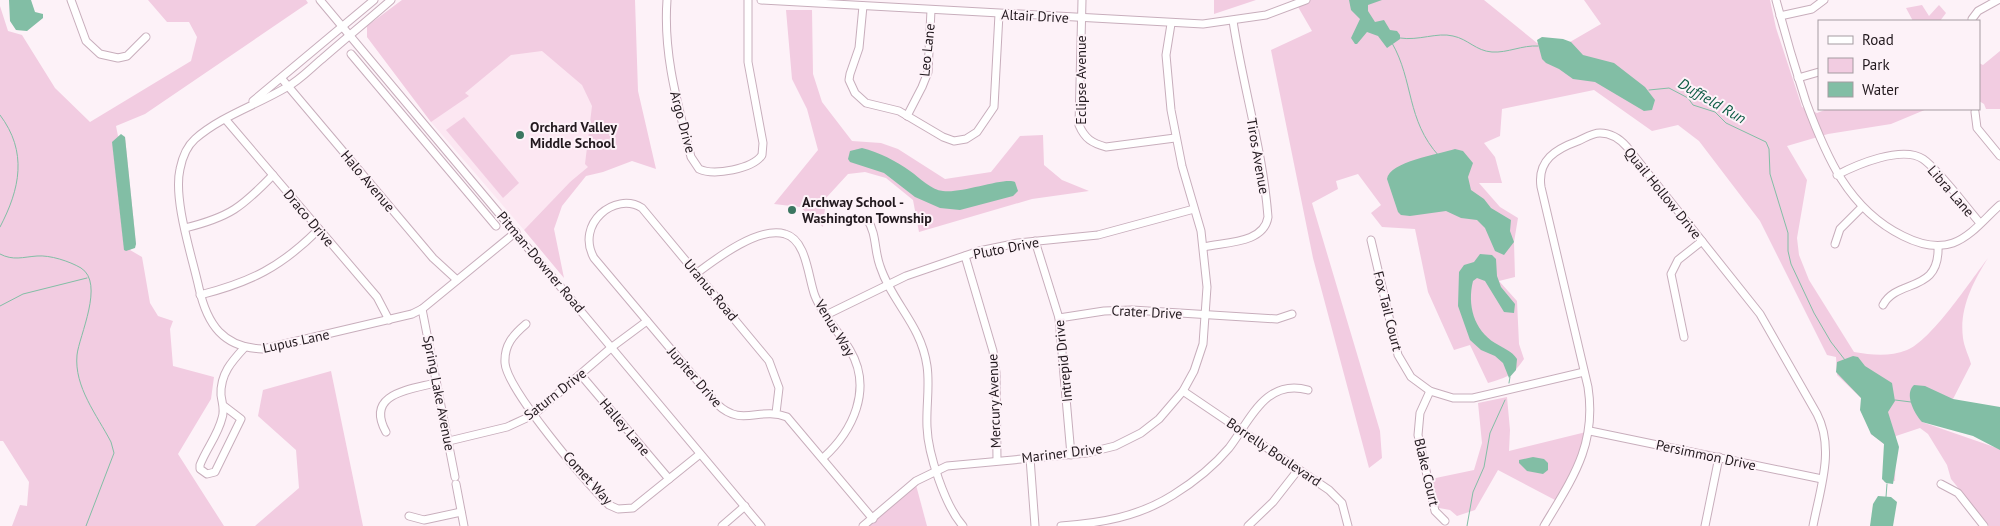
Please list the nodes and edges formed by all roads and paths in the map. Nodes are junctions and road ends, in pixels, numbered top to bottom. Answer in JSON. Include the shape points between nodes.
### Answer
{"nodes":[{"id":1,"x":71,"y":0,"type":"edge"},
{"id":2,"x":320,"y":0,"type":"edge"},
{"id":3,"x":391,"y":0,"type":"edge"},
{"id":4,"x":667,"y":0,"type":"edge"},
{"id":5,"x":748,"y":0,"type":"edge"},
{"id":6,"x":762,"y":0,"type":"edge"},
{"id":7,"x":1082,"y":0,"type":"edge"},
{"id":8,"x":1306,"y":0,"type":"edge"},
{"id":9,"x":1776,"y":0,"type":"edge"},
{"id":10,"x":1824,"y":0,"type":"edge"},
{"id":11,"x":1998,"y":0,"type":"edge"},
{"id":12,"x":372,"y":1,"type":"edge"},
{"id":13,"x":886,"y":4,"type":"edge"},
{"id":14,"x":863,"y":6,"type":"junction"},
{"id":15,"x":931,"y":10,"type":"junction"},
{"id":16,"x":378,"y":11,"type":"junction"},
{"id":17,"x":999,"y":14,"type":"junction"},
{"id":18,"x":1780,"y":16,"type":"junction"},
{"id":19,"x":1081,"y":18,"type":"junction"},
{"id":20,"x":1972,"y":19,"type":"dead end"},
{"id":21,"x":1233,"y":21,"type":"junction"},
{"id":22,"x":1171,"y":24,"type":"junction"},
{"id":23,"x":342,"y":26,"type":"junction"},
{"id":24,"x":350,"y":36,"type":"junction"},
{"id":25,"x":146,"y":37,"type":"dead end"},
{"id":26,"x":351,"y":54,"type":"dead end"},
{"id":27,"x":1818,"y":72,"type":"edge"},
{"id":28,"x":282,"y":78,"type":"junction"},
{"id":29,"x":1798,"y":78,"type":"junction"},
{"id":30,"x":288,"y":87,"type":"junction"},
{"id":31,"x":241,"y":110,"type":"junction"},
{"id":32,"x":1975,"y":112,"type":"dead end"},
{"id":33,"x":907,"y":116,"type":"junction"},
{"id":34,"x":226,"y":120,"type":"junction"},
{"id":35,"x":430,"y":130,"type":"junction"},
{"id":36,"x":422,"y":138,"type":"junction"},
{"id":37,"x":1175,"y":138,"type":"junction"},
{"id":38,"x":2000,"y":156,"type":"edge"},
{"id":39,"x":273,"y":175,"type":"junction"},
{"id":40,"x":1837,"y":175,"type":"junction"},
{"id":41,"x":2000,"y":205,"type":"edge"},
{"id":42,"x":1862,"y":207,"type":"junction"},
{"id":43,"x":1194,"y":208,"type":"junction"},
{"id":44,"x":607,"y":211,"type":"joint"},
{"id":45,"x":867,"y":219,"type":"dead end"},
{"id":46,"x":1980,"y":223,"type":"junction"},
{"id":47,"x":496,"y":226,"type":"dead end"},
{"id":48,"x":185,"y":228,"type":"junction"},
{"id":49,"x":318,"y":230,"type":"junction"},
{"id":50,"x":516,"y":232,"type":"junction"},
{"id":51,"x":1371,"y":240,"type":"dead end"},
{"id":52,"x":1035,"y":241,"type":"junction"},
{"id":53,"x":1702,"y":241,"type":"junction"},
{"id":54,"x":1836,"y":244,"type":"dead end"},
{"id":55,"x":1938,"y":246,"type":"junction"},
{"id":56,"x":1204,"y":247,"type":"junction"},
{"id":57,"x":965,"y":256,"type":"junction"},
{"id":58,"x":697,"y":273,"type":"junction"},
{"id":59,"x":457,"y":280,"type":"junction"},
{"id":60,"x":888,"y":284,"type":"junction"},
{"id":61,"x":200,"y":295,"type":"junction"},
{"id":62,"x":1883,"y":306,"type":"dead end"},
{"id":63,"x":422,"y":309,"type":"junction"},
{"id":64,"x":1292,"y":314,"type":"dead end"},
{"id":65,"x":826,"y":315,"type":"junction"},
{"id":66,"x":1206,"y":316,"type":"junction"},
{"id":67,"x":1059,"y":318,"type":"junction"},
{"id":68,"x":388,"y":320,"type":"junction"},
{"id":69,"x":647,"y":321,"type":"junction"},
{"id":70,"x":526,"y":324,"type":"dead end"},
{"id":71,"x":1684,"y":337,"type":"dead end"},
{"id":72,"x":612,"y":346,"type":"junction"},
{"id":73,"x":245,"y":347,"type":"junction"},
{"id":74,"x":1584,"y":372,"type":"junction"},
{"id":75,"x":581,"y":375,"type":"junction"},
{"id":76,"x":435,"y":383,"type":"junction"},
{"id":77,"x":1308,"y":390,"type":"dead end"},
{"id":78,"x":1183,"y":391,"type":"junction"},
{"id":79,"x":1430,"y":391,"type":"junction"},
{"id":80,"x":224,"y":406,"type":"junction"},
{"id":81,"x":776,"y":413,"type":"junction"},
{"id":82,"x":533,"y":415,"type":"junction"},
{"id":83,"x":1241,"y":430,"type":"junction"},
{"id":84,"x":1590,"y":431,"type":"junction"},
{"id":85,"x":386,"y":432,"type":"dead end"},
{"id":86,"x":449,"y":441,"type":"junction"},
{"id":87,"x":700,"y":454,"type":"junction"},
{"id":88,"x":1071,"y":454,"type":"junction"},
{"id":89,"x":823,"y":458,"type":"junction"},
{"id":90,"x":1030,"y":458,"type":"junction"},
{"id":91,"x":1719,"y":458,"type":"junction"},
{"id":92,"x":997,"y":460,"type":"junction"},
{"id":93,"x":1298,"y":470,"type":"junction"},
{"id":94,"x":936,"y":471,"type":"junction"},
{"id":95,"x":669,"y":479,"type":"junction"},
{"id":96,"x":1822,"y":479,"type":"junction"},
{"id":97,"x":1940,"y":484,"type":"dead end"},
{"id":98,"x":744,"y":506,"type":"junction"},
{"id":99,"x":461,"y":512,"type":"junction"},
{"id":100,"x":410,"y":516,"type":"dead end"},
{"id":101,"x":873,"y":519,"type":"junction"},
{"id":102,"x":1445,"y":521,"type":"dead end"},
{"id":103,"x":464,"y":526,"type":"edge"},
{"id":104,"x":722,"y":526,"type":"edge"},
{"id":105,"x":761,"y":526,"type":"edge"},
{"id":106,"x":863,"y":526,"type":"edge"},
{"id":107,"x":963,"y":526,"type":"edge"},
{"id":108,"x":1035,"y":526,"type":"edge"},
{"id":109,"x":1060,"y":526,"type":"edge"},
{"id":110,"x":1248,"y":526,"type":"edge"},
{"id":111,"x":1348,"y":526,"type":"edge"},
{"id":112,"x":1544,"y":526,"type":"edge"},
{"id":113,"x":1705,"y":526,"type":"edge"},
{"id":114,"x":1813,"y":526,"type":"edge"},
{"id":115,"x":1984,"y":526,"type":"edge"}],
"edges":[{"from":1,"to":25,"type":"street","via":[[86,41],[100,54],[118,58],[127,56]]},
{"from":2,"to":23,"type":"street","name":"Pitman-Downer Road"},
{"from":3,"to":16,"type":"street"},
{"from":4,"to":5,"type":"street","name":"Argo Drive","via":[[668,60],[691,157],[699,168],[716,172],[754,163],[762,155],[763,143],[748,62]]},
{"from":6,"to":14,"type":"street","name":"Altair Drive"},
{"from":7,"to":19,"type":"street","name":"Eclipse Avenue"},
{"from":8,"to":21,"type":"street","name":"Altair Drive","via":[[1266,15]]},
{"from":9,"to":18,"type":"street"},
{"from":10,"to":18,"type":"street","via":[[1812,9]]},
{"from":11,"to":20,"type":"street","via":[[1978,11]]},
{"from":12,"to":16,"type":"street"},
{"from":12,"to":23,"type":"street"},
{"from":13,"to":14,"type":"street","name":"Altair Drive"},
{"from":13,"to":15,"type":"street","name":"Altair Drive"},
{"from":14,"to":33,"type":"street","via":[[859,48],[850,74],[852,90],[866,103],[892,108]]},
{"from":15,"to":17,"type":"street","name":"Altair Drive"},
{"from":15,"to":33,"type":"street","name":"Leo Lane","via":[[928,72]]},
{"from":16,"to":24,"type":"street"},
{"from":17,"to":19,"type":"street","name":"Altair Drive"},
{"from":17,"to":33,"type":"street","via":[[995,102],[993,111],[978,132],[966,139],[948,140]]},
{"from":18,"to":29,"type":"street"},
{"from":19,"to":22,"type":"street","name":"Altair Drive"},
{"from":19,"to":37,"type":"street","name":"Eclipse Avenue","via":[[1079,125],[1083,135],[1106,147]]},
{"from":21,"to":22,"type":"street","name":"Altair Drive"},
{"from":21,"to":56,"type":"street","name":"Tiros Avenue","via":[[1268,218],[1256,236]]},
{"from":22,"to":37,"type":"street","name":"Mariner Drive","via":[[1166,55]]},
{"from":23,"to":24,"type":"street","name":"Pitman-Downer Road"},
{"from":23,"to":28,"type":"street","name":"Lupus Lane"},
{"from":24,"to":30,"type":"street","name":"Lupus Lane"},
{"from":24,"to":35,"type":"street","name":"Pitman-Downer Road"},
{"from":26,"to":36,"type":"street"},
{"from":27,"to":29,"type":"street"},
{"from":28,"to":30,"type":"street","name":"Halo Avenue"},
{"from":28,"to":31,"type":"street","name":"Lupus Lane"},
{"from":29,"to":40,"type":"street"},
{"from":30,"to":31,"type":"street","name":"Lupus Lane"},
{"from":30,"to":59,"type":"street","name":"Halo Avenue","via":[[433,258]]},
{"from":31,"to":34,"type":"street","name":"Lupus Lane"},
{"from":32,"to":38,"type":"street","via":[[1977,128]]},
{"from":34,"to":39,"type":"street","name":"Draco Drive"},
{"from":34,"to":48,"type":"street","name":"Lupus Lane","via":[[194,140],[182,161],[178,185]]},
{"from":35,"to":36,"type":"street"},
{"from":35,"to":50,"type":"street","name":"Pitman-Downer Road"},
{"from":36,"to":47,"type":"street"},
{"from":37,"to":43,"type":"street","name":"Mariner Drive"},
{"from":39,"to":48,"type":"street","via":[[247,201],[227,215]]},
{"from":39,"to":49,"type":"street","name":"Draco Drive"},
{"from":40,"to":42,"type":"street"},
{"from":40,"to":46,"type":"street","name":"Libra Lane","via":[[1865,161],[1906,155],[1918,157],[1932,168]]},
{"from":41,"to":46,"type":"street"},
{"from":42,"to":54,"type":"street","via":[[1840,229]]},
{"from":42,"to":55,"type":"street","via":[[1901,235],[1920,244]]},
{"from":43,"to":52,"type":"street","name":"Pluto Drive","via":[[1098,235]]},
{"from":43,"to":56,"type":"street","name":"Mariner Drive"},
{"from":44,"to":58,"type":"street","name":"Uranus Road","via":[[622,204],[642,208]]},
{"from":44,"to":69,"type":"street","name":"Jupiter Drive","via":[[590,227],[589,249]]},
{"from":45,"to":60,"type":"street","via":[[873,228],[877,258]]},
{"from":46,"to":55,"type":"street","via":[[1960,240]]},
{"from":48,"to":61,"type":"street","name":"Lupus Lane"},
{"from":49,"to":61,"type":"street","via":[[296,252],[265,273]]},
{"from":49,"to":68,"type":"street","name":"Draco Drive","via":[[377,297]]},
{"from":50,"to":59,"type":"street","name":"Lupus Lane"},
{"from":50,"to":72,"type":"street","name":"Pitman-Downer Road"},
{"from":51,"to":79,"type":"street","name":"Fox Tail Court","via":[[1398,355],[1411,377]]},
{"from":52,"to":57,"type":"street","name":"Pluto Drive"},
{"from":52,"to":67,"type":"street","name":"Intrepid Drive"},
{"from":53,"to":71,"type":"street","via":[[1678,260],[1671,274]]},
{"from":53,"to":74,"type":"street","name":"Quail Hollow Drive","via":[[1617,138],[1595,134],[1557,149],[1548,157],[1540,173],[1540,187]]},
{"from":53,"to":96,"type":"street","name":"Quail Hollow Drive","via":[[1760,314],[1817,414],[1825,433],[1826,446]]},
{"from":55,"to":62,"type":"street","via":[[1937,262],[1926,278],[1891,295]]},
{"from":56,"to":66,"type":"street","name":"Mariner Drive"},
{"from":57,"to":60,"type":"street","name":"Pluto Drive"},
{"from":57,"to":92,"type":"street","name":"Mercury Avenue","via":[[993,351]]},
{"from":58,"to":65,"type":"street","name":"Venus Way","via":[[728,250],[744,243],[771,234],[788,234],[800,246],[813,290]]},
{"from":58,"to":81,"type":"street","name":"Uranus Road","via":[[769,361],[779,388]]},
{"from":59,"to":63,"type":"street","name":"Lupus Lane"},
{"from":60,"to":65,"type":"street","name":"Pluto Drive"},
{"from":60,"to":94,"type":"street","via":[[909,316],[924,351],[929,386],[927,426]]},
{"from":61,"to":73,"type":"street","name":"Lupus Lane","via":[[214,327],[228,340]]},
{"from":63,"to":68,"type":"street","name":"Lupus Lane"},
{"from":63,"to":76,"type":"street","name":"Spring Lake Avenue"},
{"from":64,"to":66,"type":"street","name":"Crater Drive","via":[[1277,320]]},
{"from":65,"to":89,"type":"street","name":"Venus Way","via":[[851,352],[860,388],[852,423],[838,444]]},
{"from":66,"to":67,"type":"street","name":"Crater Drive","via":[[1104,310]]},
{"from":66,"to":78,"type":"street","name":"Mariner Drive","via":[[1202,350]]},
{"from":67,"to":88,"type":"street","name":"Intrepid Drive"},
{"from":68,"to":73,"type":"street","name":"Lupus Lane","via":[[263,349]]},
{"from":69,"to":72,"type":"street","name":"Saturn Drive"},
{"from":69,"to":81,"type":"street","name":"Jupiter Drive","via":[[724,410],[745,417]]},
{"from":70,"to":82,"type":"street","name":"Comet Way","via":[[511,336],[505,363],[508,374]]},
{"from":72,"to":75,"type":"street","name":"Saturn Drive"},
{"from":72,"to":87,"type":"street","name":"Pitman-Downer Road"},
{"from":73,"to":80,"type":"street","via":[[224,374],[221,396]]},
{"from":74,"to":79,"type":"street","name":"Fox Tail Court","via":[[1473,398],[1453,398]]},
{"from":74,"to":84,"type":"street","name":"Quail Hollow Drive","via":[[1591,408]]},
{"from":75,"to":82,"type":"street","name":"Saturn Drive"},
{"from":75,"to":95,"type":"street","name":"Halley Lane"},
{"from":76,"to":85,"type":"street","via":[[395,393],[387,400],[380,418]]},
{"from":76,"to":86,"type":"street","name":"Spring Lake Avenue"},
{"from":77,"to":83,"type":"street","via":[[1285,388],[1270,396],[1257,407]]},
{"from":78,"to":83,"type":"street","name":"Borrelly Boulevard"},
{"from":78,"to":88,"type":"street","name":"Mariner Drive","via":[[1159,419],[1130,439],[1102,451]]},
{"from":79,"to":102,"type":"street","name":"Blake Court","via":[[1420,413],[1418,436],[1435,511]]},
{"from":80,"to":80,"type":"street","via":[[222,420],[200,465],[207,474],[215,472],[241,419]]},
{"from":81,"to":89,"type":"street","via":[[791,421]]},
{"from":82,"to":86,"type":"street","name":"Saturn Drive","via":[[508,427]]},
{"from":82,"to":95,"type":"street","name":"Comet Way","via":[[614,508],[634,508]]},
{"from":83,"to":93,"type":"street","name":"Borrelly Boulevard"},
{"from":83,"to":109,"type":"street","via":[[1204,474],[1158,503],[1103,523]]},
{"from":84,"to":91,"type":"street","name":"Persimmon Drive"},
{"from":84,"to":112,"type":"street","name":"Quail Hollow Drive","via":[[1575,475]]},
{"from":86,"to":99,"type":"street","name":"Spring Lake Avenue"},
{"from":87,"to":95,"type":"street","name":"Comet Way"},
{"from":87,"to":98,"type":"street","name":"Pitman-Downer Road"},
{"from":88,"to":90,"type":"street","name":"Mariner Drive"},
{"from":89,"to":101,"type":"street"},
{"from":90,"to":92,"type":"street","name":"Mariner Drive"},
{"from":90,"to":108,"type":"street"},
{"from":91,"to":96,"type":"street","name":"Persimmon Drive"},
{"from":91,"to":113,"type":"street"},
{"from":92,"to":94,"type":"street","name":"Mariner Drive","via":[[957,463]]},
{"from":93,"to":110,"type":"street","via":[[1273,502]]},
{"from":93,"to":111,"type":"street","name":"Borrelly Boulevard","via":[[1338,497]]},
{"from":94,"to":101,"type":"street","name":"Mariner Drive","via":[[916,481]]},
{"from":94,"to":107,"type":"street"},
{"from":96,"to":114,"type":"street","name":"Quail Hollow Drive"},
{"from":97,"to":115,"type":"street","via":[[1958,493]]},
{"from":98,"to":104,"type":"street"},
{"from":98,"to":105,"type":"street","name":"Pitman-Downer Road"},
{"from":99,"to":100,"type":"street","via":[[424,520]]},
{"from":99,"to":103,"type":"street","name":"Spring Lake Avenue"},
{"from":101,"to":106,"type":"street","name":"Mariner Drive"}]}
